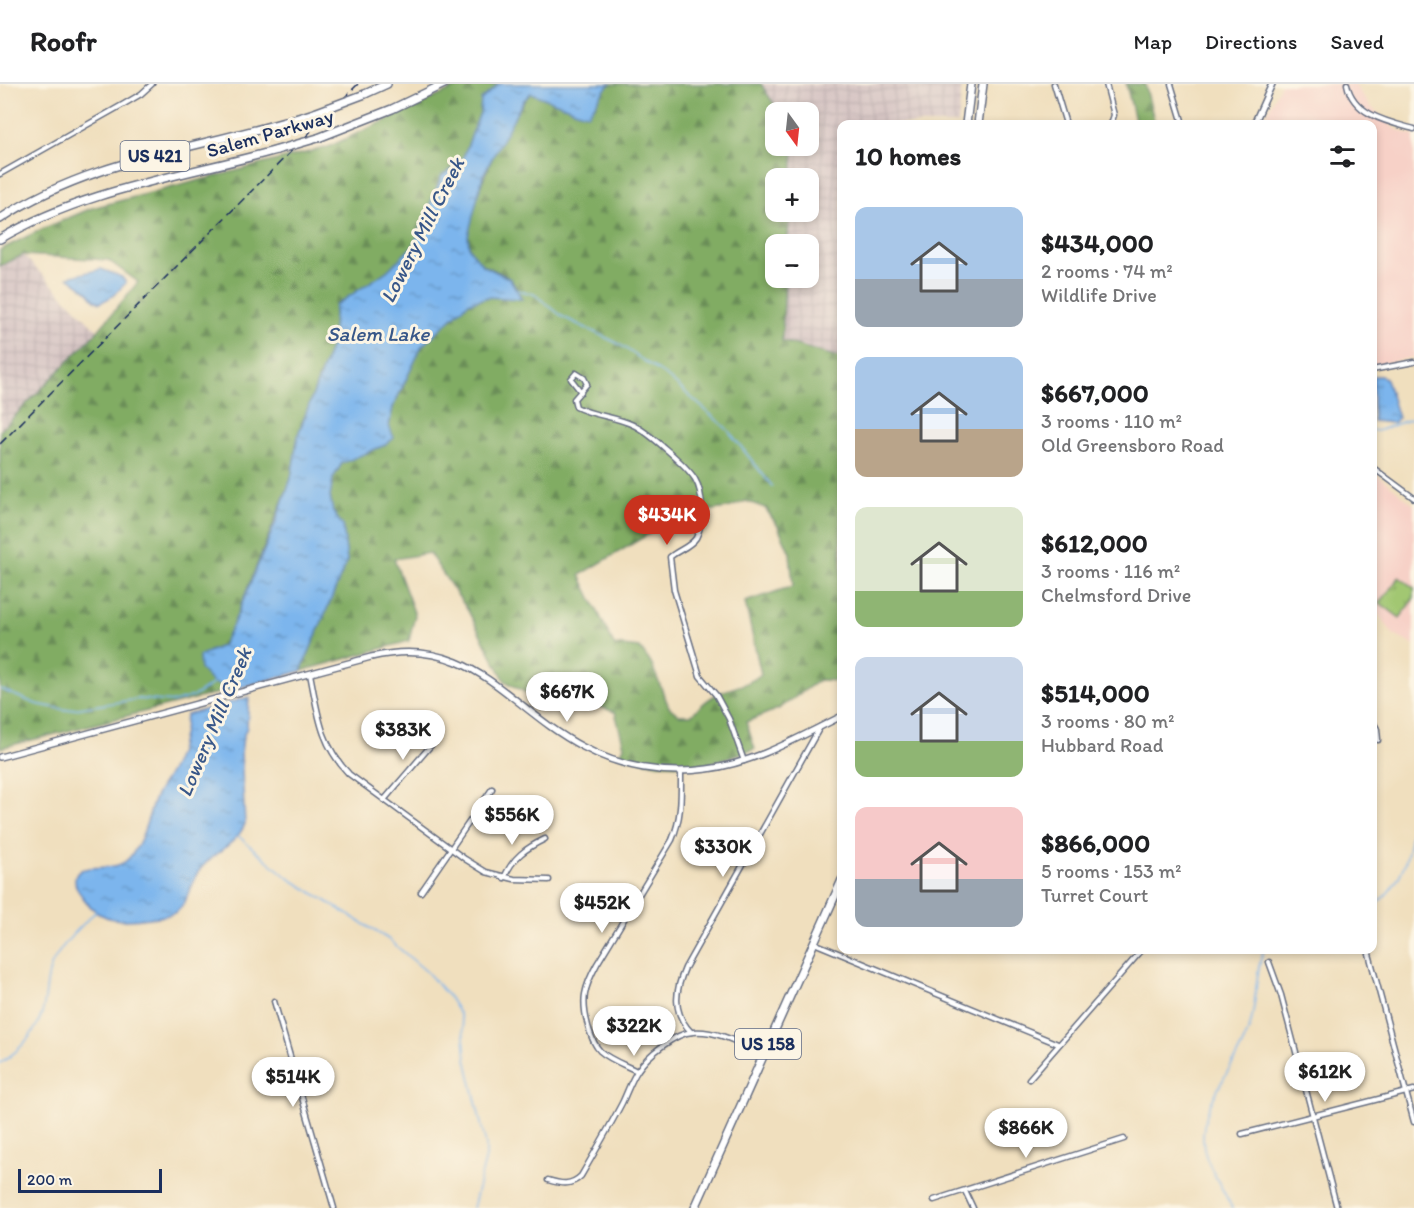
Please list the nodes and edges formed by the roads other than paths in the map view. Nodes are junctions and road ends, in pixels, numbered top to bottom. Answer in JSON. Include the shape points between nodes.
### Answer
{"nodes":[{"id":1,"x":152,"y":84,"type":"edge"},
{"id":2,"x":387,"y":84,"type":"edge"},
{"id":3,"x":444,"y":84,"type":"edge"},
{"id":4,"x":971,"y":84,"type":"edge"},
{"id":5,"x":983,"y":84,"type":"edge"},
{"id":6,"x":1054,"y":84,"type":"edge"},
{"id":7,"x":1106,"y":84,"type":"edge"},
{"id":8,"x":1171,"y":84,"type":"edge"},
{"id":9,"x":1272,"y":84,"type":"edge"},
{"id":10,"x":1347,"y":84,"type":"edge"},
{"id":11,"x":966,"y":120,"type":"edge"},
{"id":12,"x":978,"y":120,"type":"edge"},
{"id":13,"x":1065,"y":120,"type":"edge"},
{"id":14,"x":1113,"y":120,"type":"edge"},
{"id":15,"x":1182,"y":120,"type":"edge"},
{"id":16,"x":1256,"y":120,"type":"edge"},
{"id":17,"x":1414,"y":129,"type":"edge"},
{"id":18,"x":0,"y":174,"type":"edge"},
{"id":19,"x":0,"y":219,"type":"edge"},
{"id":20,"x":0,"y":239,"type":"edge"},
{"id":21,"x":1414,"y":363,"type":"edge"},
{"id":22,"x":1377,"y":368,"type":"edge"},
{"id":23,"x":581,"y":392,"type":"junction"},
{"id":24,"x":1377,"y":471,"type":"edge"},
{"id":25,"x":1414,"y":498,"type":"edge"},
{"id":26,"x":310,"y":674,"type":"junction"},
{"id":27,"x":837,"y":718,"type":"edge"},
{"id":28,"x":821,"y":726,"type":"junction"},
{"id":29,"x":439,"y":736,"type":"dead end"},
{"id":30,"x":1377,"y":737,"type":"edge"},
{"id":31,"x":1378,"y":740,"type":"dead end"},
{"id":32,"x":0,"y":758,"type":"edge"},
{"id":33,"x":744,"y":761,"type":"junction"},
{"id":34,"x":681,"y":771,"type":"junction"},
{"id":35,"x":492,"y":789,"type":"dead end"},
{"id":36,"x":384,"y":800,"type":"junction"},
{"id":37,"x":545,"y":839,"type":"dead end"},
{"id":38,"x":452,"y":849,"type":"junction"},
{"id":39,"x":504,"y":878,"type":"junction"},
{"id":40,"x":549,"y":880,"type":"dead end"},
{"id":41,"x":837,"y":891,"type":"edge"},
{"id":42,"x":421,"y":892,"type":"dead end"},
{"id":43,"x":814,"y":943,"type":"junction"},
{"id":44,"x":837,"y":953,"type":"edge"},
{"id":45,"x":841,"y":954,"type":"edge"},
{"id":46,"x":1138,"y":954,"type":"edge"},
{"id":47,"x":1369,"y":954,"type":"edge"},
{"id":48,"x":1269,"y":962,"type":"dead end"},
{"id":49,"x":274,"y":1001,"type":"dead end"},
{"id":50,"x":691,"y":1032,"type":"junction"},
{"id":51,"x":1058,"y":1044,"type":"junction"},
{"id":52,"x":764,"y":1054,"type":"junction"},
{"id":53,"x":637,"y":1071,"type":"junction"},
{"id":54,"x":1029,"y":1079,"type":"dead end"},
{"id":55,"x":1414,"y":1090,"type":"edge"},
{"id":56,"x":1406,"y":1092,"type":"junction"},
{"id":57,"x":1313,"y":1117,"type":"junction"},
{"id":58,"x":1414,"y":1122,"type":"edge"},
{"id":59,"x":1242,"y":1134,"type":"dead end"},
{"id":60,"x":1124,"y":1139,"type":"dead end"},
{"id":61,"x":548,"y":1180,"type":"dead end"},
{"id":62,"x":965,"y":1191,"type":"junction"},
{"id":63,"x":934,"y":1200,"type":"dead end"},
{"id":64,"x":334,"y":1208,"type":"edge"},
{"id":65,"x":695,"y":1208,"type":"edge"},
{"id":66,"x":973,"y":1208,"type":"edge"},
{"id":67,"x":1337,"y":1208,"type":"edge"}],
"edges":[{"from":1,"to":18,"type":"street","via":[[141,94]]},
{"from":2,"to":19,"type":"highway","name":"Salem Parkway","number":"US 421","bridge":true,"via":[[267,128],[102,170],[51,190]]},
{"from":3,"to":20,"type":"highway","name":"Salem Parkway","number":"US 421","bridge":true,"via":[[318,138],[93,197]]},
{"from":4,"to":11,"type":"highway"},
{"from":5,"to":12,"type":"highway"},
{"from":6,"to":13,"type":"street"},
{"from":7,"to":14,"type":"street"},
{"from":8,"to":15,"type":"street"},
{"from":9,"to":16,"type":"main road"},
{"from":10,"to":17,"type":"street","via":[[1363,111]]},
{"from":21,"to":22,"type":"street"},
{"from":23,"to":23,"type":"street","via":[[571,379],[576,373],[587,382]]},
{"from":23,"to":33,"type":"street","via":[[574,399],[576,406],[638,428],[696,480],[701,512],[698,533],[693,542],[670,557],[674,590],[700,676],[725,711]]},
{"from":24,"to":25,"type":"street"},
{"from":26,"to":32,"type":"main road"},
{"from":26,"to":34,"type":"main road","via":[[392,653],[440,655],[478,672],[593,752],[638,766]]},
{"from":26,"to":36,"type":"street","via":[[328,748],[349,774]]},
{"from":27,"to":28,"type":"main road"},
{"from":28,"to":33,"type":"main road"},
{"from":28,"to":50,"type":"street","via":[[685,968],[676,1001],[684,1025]]},
{"from":29,"to":36,"type":"street"},
{"from":30,"to":31,"type":"street"},
{"from":33,"to":34,"type":"main road"},
{"from":34,"to":53,"type":"street","via":[[679,824],[597,964],[584,995],[583,1009],[591,1039],[607,1056]]},
{"from":35,"to":38,"type":"street"},
{"from":36,"to":38,"type":"street"},
{"from":37,"to":39,"type":"street","via":[[519,854]]},
{"from":38,"to":39,"type":"street","via":[[486,872]]},
{"from":38,"to":42,"type":"street"},
{"from":39,"to":40,"type":"street"},
{"from":41,"to":43,"type":"highway","number":"US 158"},
{"from":43,"to":44,"type":"street"},
{"from":43,"to":52,"type":"highway","number":"US 158"},
{"from":45,"to":51,"type":"street"},
{"from":46,"to":51,"type":"street"},
{"from":47,"to":56,"type":"street"},
{"from":48,"to":57,"type":"street"},
{"from":49,"to":64,"type":"street"},
{"from":50,"to":52,"type":"street","via":[[711,1033]]},
{"from":50,"to":53,"type":"street","via":[[648,1057]]},
{"from":51,"to":54,"type":"street"},
{"from":52,"to":65,"type":"highway","number":"US 158"},
{"from":53,"to":61,"type":"street","via":[[581,1176],[574,1183]]},
{"from":55,"to":56,"type":"street"},
{"from":56,"to":57,"type":"street"},
{"from":56,"to":58,"type":"street"},
{"from":57,"to":59,"type":"street"},
{"from":57,"to":67,"type":"street"},
{"from":60,"to":62,"type":"street"},
{"from":62,"to":63,"type":"street"},
{"from":62,"to":66,"type":"street"}]}
